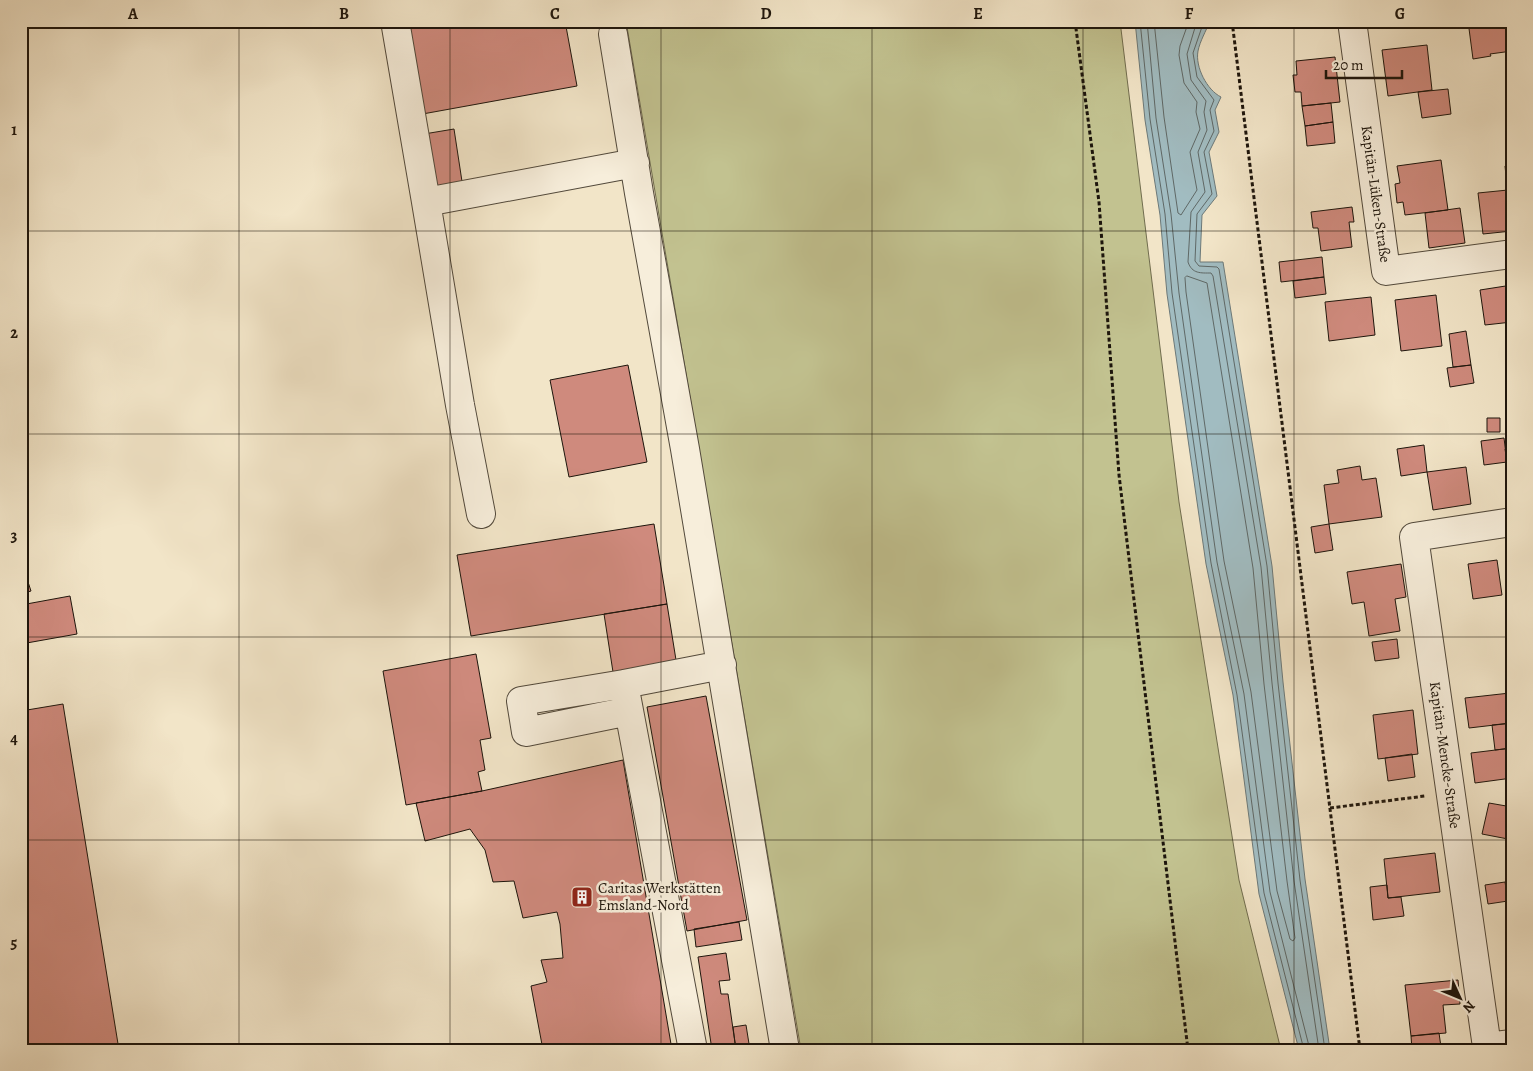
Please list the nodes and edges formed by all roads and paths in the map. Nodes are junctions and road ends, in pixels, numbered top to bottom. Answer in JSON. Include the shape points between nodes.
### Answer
{"nodes":[{"id":1,"x":395,"y":21,"type":"edge"},
{"id":2,"x":1075,"y":21,"type":"edge"},
{"id":3,"x":1232,"y":21,"type":"edge"},
{"id":4,"x":1352,"y":21,"type":"edge"},
{"id":5,"x":613,"y":34,"type":"dead end"},
{"id":6,"x":634,"y":163,"type":"junction"},
{"id":7,"x":426,"y":202,"type":"junction"},
{"id":8,"x":1512,"y":254,"type":"edge"},
{"id":9,"x":481,"y":514,"type":"dead end"},
{"id":10,"x":1512,"y":522,"type":"edge"},
{"id":11,"x":722,"y":666,"type":"junction"},
{"id":12,"x":624,"y":684,"type":"junction"},
{"id":13,"x":629,"y":710,"type":"junction"},
{"id":14,"x":1451,"y":792,"type":"junction"},
{"id":15,"x":1330,"y":808,"type":"junction"},
{"id":16,"x":1512,"y":1044,"type":"edge"},
{"id":17,"x":693,"y":1050,"type":"edge"},
{"id":18,"x":785,"y":1050,"type":"edge"},
{"id":19,"x":1188,"y":1050,"type":"edge"},
{"id":20,"x":1360,"y":1050,"type":"edge"}],
"edges":[{"from":1,"to":7,"type":"street"},
{"from":2,"to":19,"type":"path","via":[[1099,202],[1118,475]]},
{"from":3,"to":15,"type":"path"},
{"from":4,"to":8,"type":"street","name":"Kapitän-Lüken-Straße","via":[[1386,271]]},
{"from":5,"to":6,"type":"street"},
{"from":6,"to":7,"type":"street"},
{"from":6,"to":11,"type":"street"},
{"from":7,"to":9,"type":"street"},
{"from":10,"to":14,"type":"street","name":"Kapitän-Mencke-Straße","via":[[1414,537]]},
{"from":11,"to":12,"type":"street"},
{"from":11,"to":18,"type":"street"},
{"from":12,"to":13,"type":"street"},
{"from":12,"to":13,"type":"street","via":[[520,702],[526,732]]},
{"from":13,"to":17,"type":"street"},
{"from":14,"to":15,"type":"path"},
{"from":14,"to":16,"type":"street","name":"Kapitän-Mencke-Straße","via":[[1487,1047]]},
{"from":15,"to":20,"type":"path"}]}
